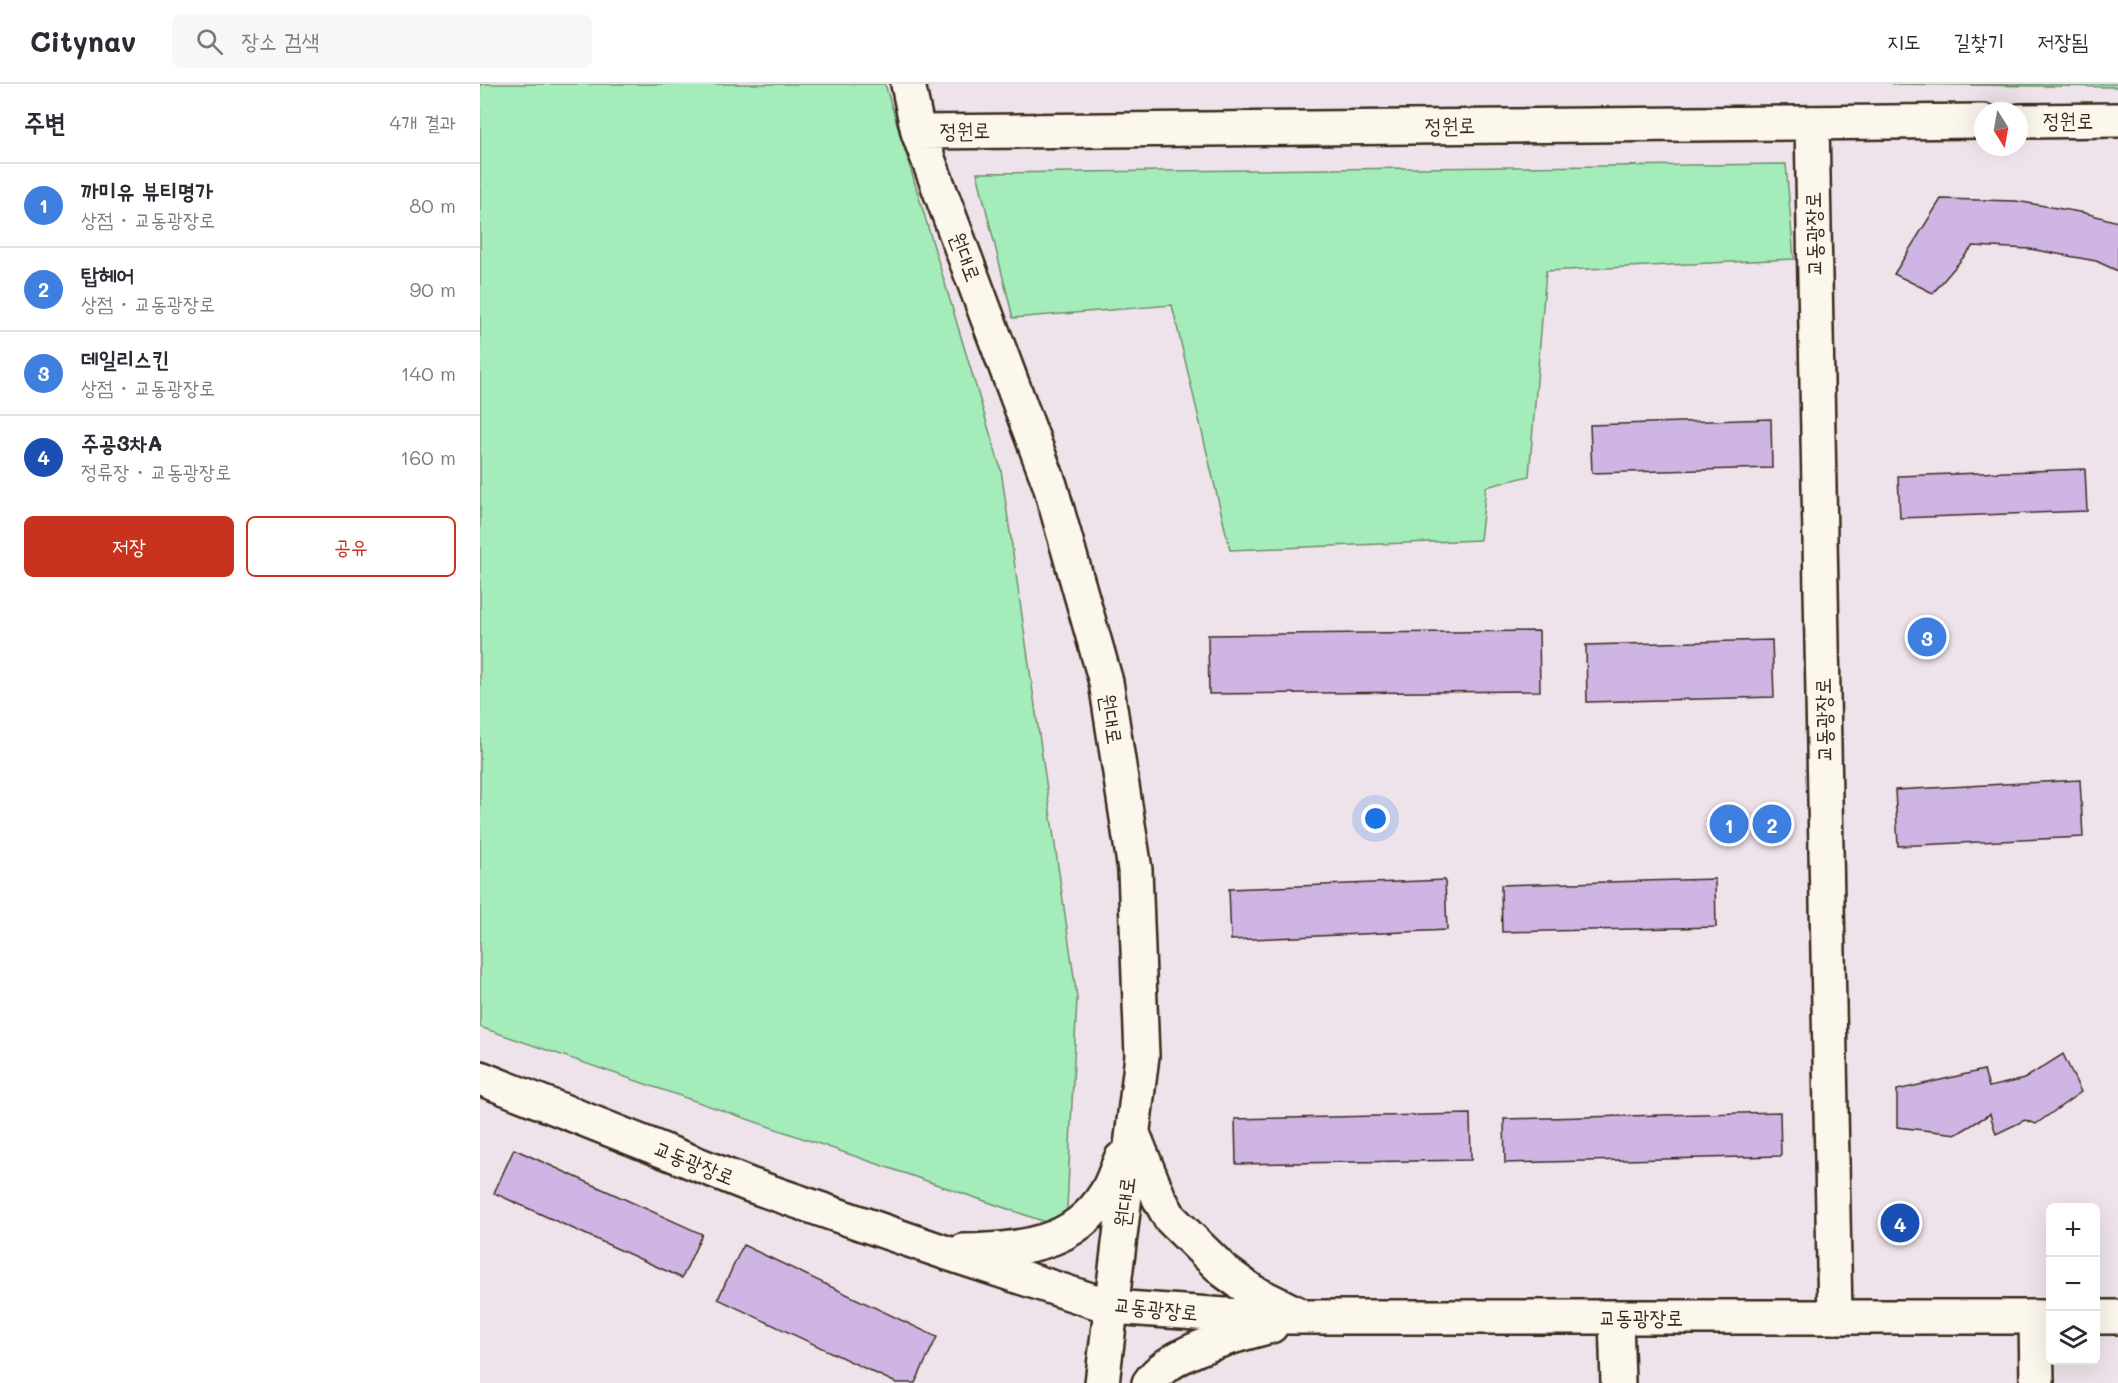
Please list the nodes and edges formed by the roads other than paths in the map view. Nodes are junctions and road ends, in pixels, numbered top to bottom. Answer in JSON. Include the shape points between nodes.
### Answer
{"nodes":[{"id":1,"x":908,"y":84,"type":"edge"},
{"id":2,"x":2118,"y":120,"type":"edge"},
{"id":3,"x":1974,"y":121,"type":"edge"},
{"id":4,"x":2028,"y":121,"type":"edge"},
{"id":5,"x":1812,"y":123,"type":"junction"},
{"id":6,"x":918,"y":132,"type":"junction"},
{"id":7,"x":480,"y":1078,"type":"edge"},
{"id":8,"x":1133,"y":1133,"type":"junction"},
{"id":9,"x":944,"y":1252,"type":"junction"},
{"id":10,"x":1112,"y":1307,"type":"junction"},
{"id":11,"x":1305,"y":1317,"type":"junction"},
{"id":12,"x":1835,"y":1317,"type":"junction"},
{"id":13,"x":2043,"y":1317,"type":"edge"},
{"id":14,"x":2100,"y":1317,"type":"edge"},
{"id":15,"x":2118,"y":1317,"type":"edge"},
{"id":16,"x":1617,"y":1318,"type":"junction"},
{"id":17,"x":1102,"y":1383,"type":"edge"},
{"id":18,"x":1149,"y":1383,"type":"edge"},
{"id":19,"x":1618,"y":1383,"type":"edge"},
{"id":20,"x":2037,"y":1383,"type":"edge"}],
"edges":[{"from":1,"to":6,"type":"street","name":"원대로"},
{"from":2,"to":4,"type":"street","name":"정원로"},
{"from":3,"to":5,"type":"street","name":"정원로"},
{"from":5,"to":6,"type":"street","name":"정원로"},
{"from":5,"to":12,"type":"street","name":"교동광장로"},
{"from":6,"to":8,"type":"street","name":"원대로","via":[[1050,485],[1106,682],[1135,870],[1143,1056]]},
{"from":7,"to":9,"type":"street","name":"교동광장로","via":[[750,1185]]},
{"from":8,"to":9,"type":"street","via":[[1107,1191],[1096,1208],[1073,1229],[1050,1241],[1025,1246]]},
{"from":8,"to":10,"type":"street","name":"원대로"},
{"from":8,"to":11,"type":"street","via":[[1158,1198],[1170,1218],[1224,1271],[1253,1292]]},
{"from":9,"to":10,"type":"street","name":"교동광장로"},
{"from":10,"to":11,"type":"street","name":"교동광장로"},
{"from":10,"to":17,"type":"street","name":"원대로"},
{"from":11,"to":16,"type":"street","name":"교동광장로"},
{"from":11,"to":18,"type":"street","via":[[1197,1349],[1174,1359]]},
{"from":12,"to":13,"type":"street","name":"교동광장로"},
{"from":12,"to":16,"type":"street","name":"교동광장로"},
{"from":13,"to":20,"type":"street"},
{"from":14,"to":15,"type":"street"},
{"from":16,"to":19,"type":"street"}]}
